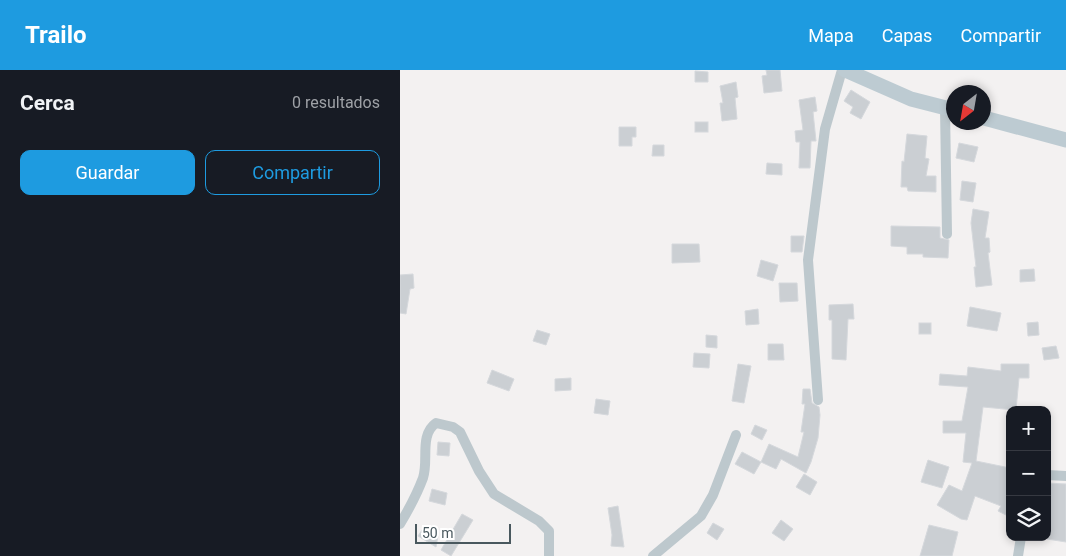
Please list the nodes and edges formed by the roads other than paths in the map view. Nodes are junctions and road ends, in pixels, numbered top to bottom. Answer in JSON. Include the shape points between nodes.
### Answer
{"nodes":[{"id":1,"x":843,"y":70,"type":"edge"},
{"id":2,"x":946,"y":108,"type":"edge"},
{"id":3,"x":991,"y":120,"type":"edge"},
{"id":4,"x":949,"y":130,"type":"edge"},
{"id":5,"x":1066,"y":140,"type":"edge"},
{"id":6,"x":947,"y":234,"type":"dead end"},
{"id":7,"x":818,"y":400,"type":"dead end"},
{"id":8,"x":736,"y":435,"type":"dead end"},
{"id":9,"x":1051,"y":475,"type":"edge"},
{"id":10,"x":1066,"y":476,"type":"edge"},
{"id":11,"x":400,"y":524,"type":"edge"},
{"id":12,"x":1020,"y":541,"type":"edge"},
{"id":13,"x":549,"y":556,"type":"edge"},
{"id":14,"x":653,"y":556,"type":"edge"},
{"id":15,"x":1018,"y":556,"type":"edge"}],
"edges":[{"from":1,"to":2,"type":"main road","via":[[912,99]]},
{"from":1,"to":7,"type":"street","via":[[825,129],[808,260]]},
{"from":3,"to":5,"type":"main road"},
{"from":4,"to":6,"type":"street"},
{"from":8,"to":14,"type":"street","via":[[713,495],[701,516]]},
{"from":9,"to":10,"type":"street"},
{"from":11,"to":13,"type":"street","via":[[424,475],[426,439],[436,423],[460,432],[494,494],[538,521],[548,531]]},
{"from":12,"to":15,"type":"street"}]}
